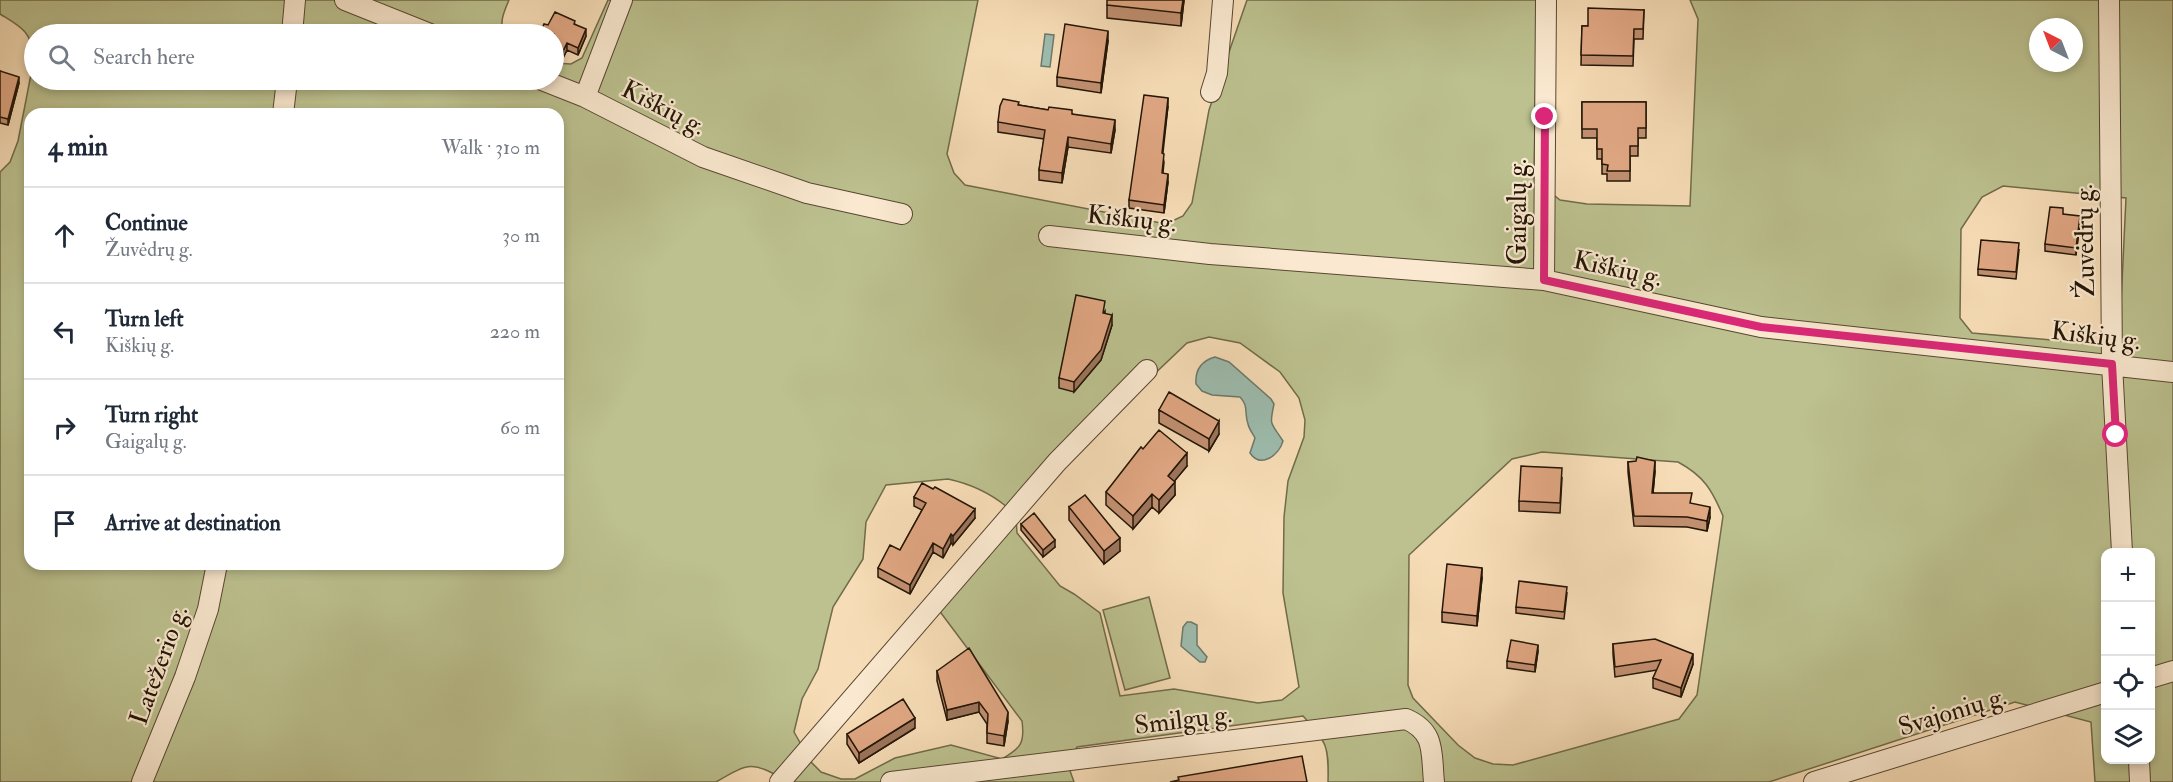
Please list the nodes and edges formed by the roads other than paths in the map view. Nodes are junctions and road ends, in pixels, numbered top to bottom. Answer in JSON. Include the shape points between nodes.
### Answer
{"nodes":[{"id":1,"x":296,"y":0,"type":"edge"},
{"id":2,"x":345,"y":0,"type":"edge"},
{"id":3,"x":622,"y":0,"type":"edge"},
{"id":4,"x":1223,"y":0,"type":"edge"},
{"id":5,"x":1546,"y":0,"type":"edge"},
{"id":6,"x":2109,"y":0,"type":"edge"},
{"id":7,"x":293,"y":24,"type":"edge"},
{"id":8,"x":405,"y":24,"type":"edge"},
{"id":9,"x":564,"y":89,"type":"edge"},
{"id":10,"x":286,"y":90,"type":"edge"},
{"id":11,"x":1211,"y":92,"type":"dead end"},
{"id":12,"x":585,"y":97,"type":"junction"},
{"id":13,"x":284,"y":108,"type":"edge"},
{"id":14,"x":902,"y":214,"type":"dead end"},
{"id":15,"x":1048,"y":236,"type":"dead end"},
{"id":16,"x":1544,"y":280,"type":"junction"},
{"id":17,"x":2112,"y":364,"type":"junction"},
{"id":18,"x":1147,"y":370,"type":"dead end"},
{"id":19,"x":2173,"y":372,"type":"edge"},
{"id":20,"x":2122,"y":548,"type":"edge"},
{"id":21,"x":216,"y":570,"type":"edge"},
{"id":22,"x":2173,"y":671,"type":"edge"},
{"id":23,"x":2155,"y":677,"type":"edge"},
{"id":24,"x":2101,"y":694,"type":"edge"},
{"id":25,"x":2139,"y":764,"type":"edge"},
{"id":26,"x":142,"y":782,"type":"edge"},
{"id":27,"x":780,"y":782,"type":"edge"},
{"id":28,"x":891,"y":782,"type":"edge"},
{"id":29,"x":1434,"y":782,"type":"edge"},
{"id":30,"x":1814,"y":782,"type":"edge"},
{"id":31,"x":2140,"y":782,"type":"edge"}],
"edges":[{"from":1,"to":7,"type":"street"},
{"from":2,"to":8,"type":"street"},
{"from":3,"to":12,"type":"street"},
{"from":4,"to":11,"type":"street","via":[[1217,73]]},
{"from":5,"to":16,"type":"street","name":"Gaigalų g."},
{"from":6,"to":17,"type":"street","name":"Žuvėdrų g."},
{"from":9,"to":12,"type":"street","name":"Kiškių g."},
{"from":10,"to":13,"type":"street"},
{"from":12,"to":14,"type":"street","name":"Kiškių g.","via":[[703,157],[807,194]]},
{"from":15,"to":16,"type":"street","name":"Kiškių g.","via":[[1210,254]]},
{"from":16,"to":17,"type":"street","name":"Kiškių g.","via":[[1761,327]]},
{"from":17,"to":19,"type":"street","name":"Kiškių g."},
{"from":17,"to":20,"type":"street","name":"Žuvėdrų g."},
{"from":18,"to":27,"type":"street","via":[[1057,462]]},
{"from":21,"to":26,"type":"street","name":"Latežerio g.","via":[[208,609],[185,677]]},
{"from":22,"to":23,"type":"street"},
{"from":24,"to":30,"type":"street","name":"Svajonių g."},
{"from":25,"to":31,"type":"street"},
{"from":28,"to":29,"type":"street","name":"Smilgų g.","via":[[1406,719],[1417,723],[1429,740]]}]}
